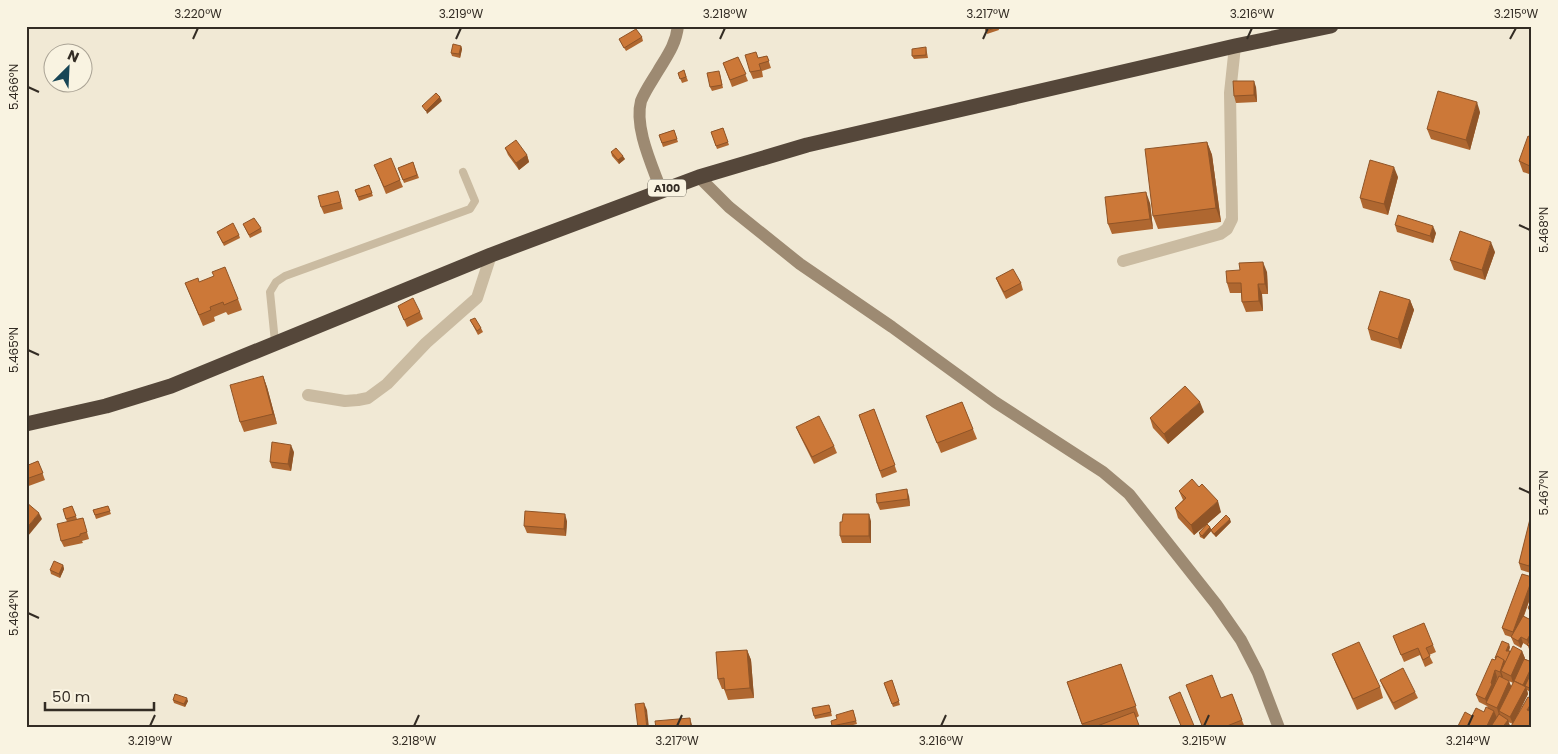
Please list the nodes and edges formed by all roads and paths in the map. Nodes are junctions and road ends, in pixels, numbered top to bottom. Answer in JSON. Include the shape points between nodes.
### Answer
{"nodes":[{"id":1,"x":678,"y":26,"type":"edge"},
{"id":2,"x":1330,"y":26,"type":"edge"},
{"id":3,"x":1235,"y":46,"type":"junction"},
{"id":4,"x":462,"y":172,"type":"dead end"},
{"id":5,"x":698,"y":177,"type":"junction"},
{"id":6,"x":661,"y":190,"type":"junction"},
{"id":7,"x":490,"y":255,"type":"junction"},
{"id":8,"x":1123,"y":261,"type":"dead end"},
{"id":9,"x":275,"y":342,"type":"junction"},
{"id":10,"x":308,"y":395,"type":"dead end"},
{"id":11,"x":26,"y":424,"type":"edge"},
{"id":12,"x":1279,"y":728,"type":"edge"}],
"edges":[{"from":1,"to":6,"type":"main road","via":[[674,45],[648,88],[639,116]]},
{"from":2,"to":3,"type":"highway","number":"A100"},
{"from":3,"to":5,"type":"highway","number":"A100","via":[[807,144]]},
{"from":3,"to":8,"type":"street","via":[[1230,93],[1232,219],[1220,234]]},
{"from":4,"to":9,"type":"lane","via":[[475,201],[470,209],[276,282],[270,292]]},
{"from":5,"to":6,"type":"highway","number":"A100"},
{"from":5,"to":12,"type":"main road","via":[[728,207],[800,264],[995,402],[1103,472],[1130,494],[1241,640],[1258,673]]},
{"from":6,"to":7,"type":"highway","number":"A100"},
{"from":7,"to":9,"type":"highway","number":"A100"},
{"from":7,"to":10,"type":"street","via":[[477,298],[381,389],[368,398],[358,400]]},
{"from":9,"to":11,"type":"highway","number":"A100","via":[[171,386],[106,406]]}]}
